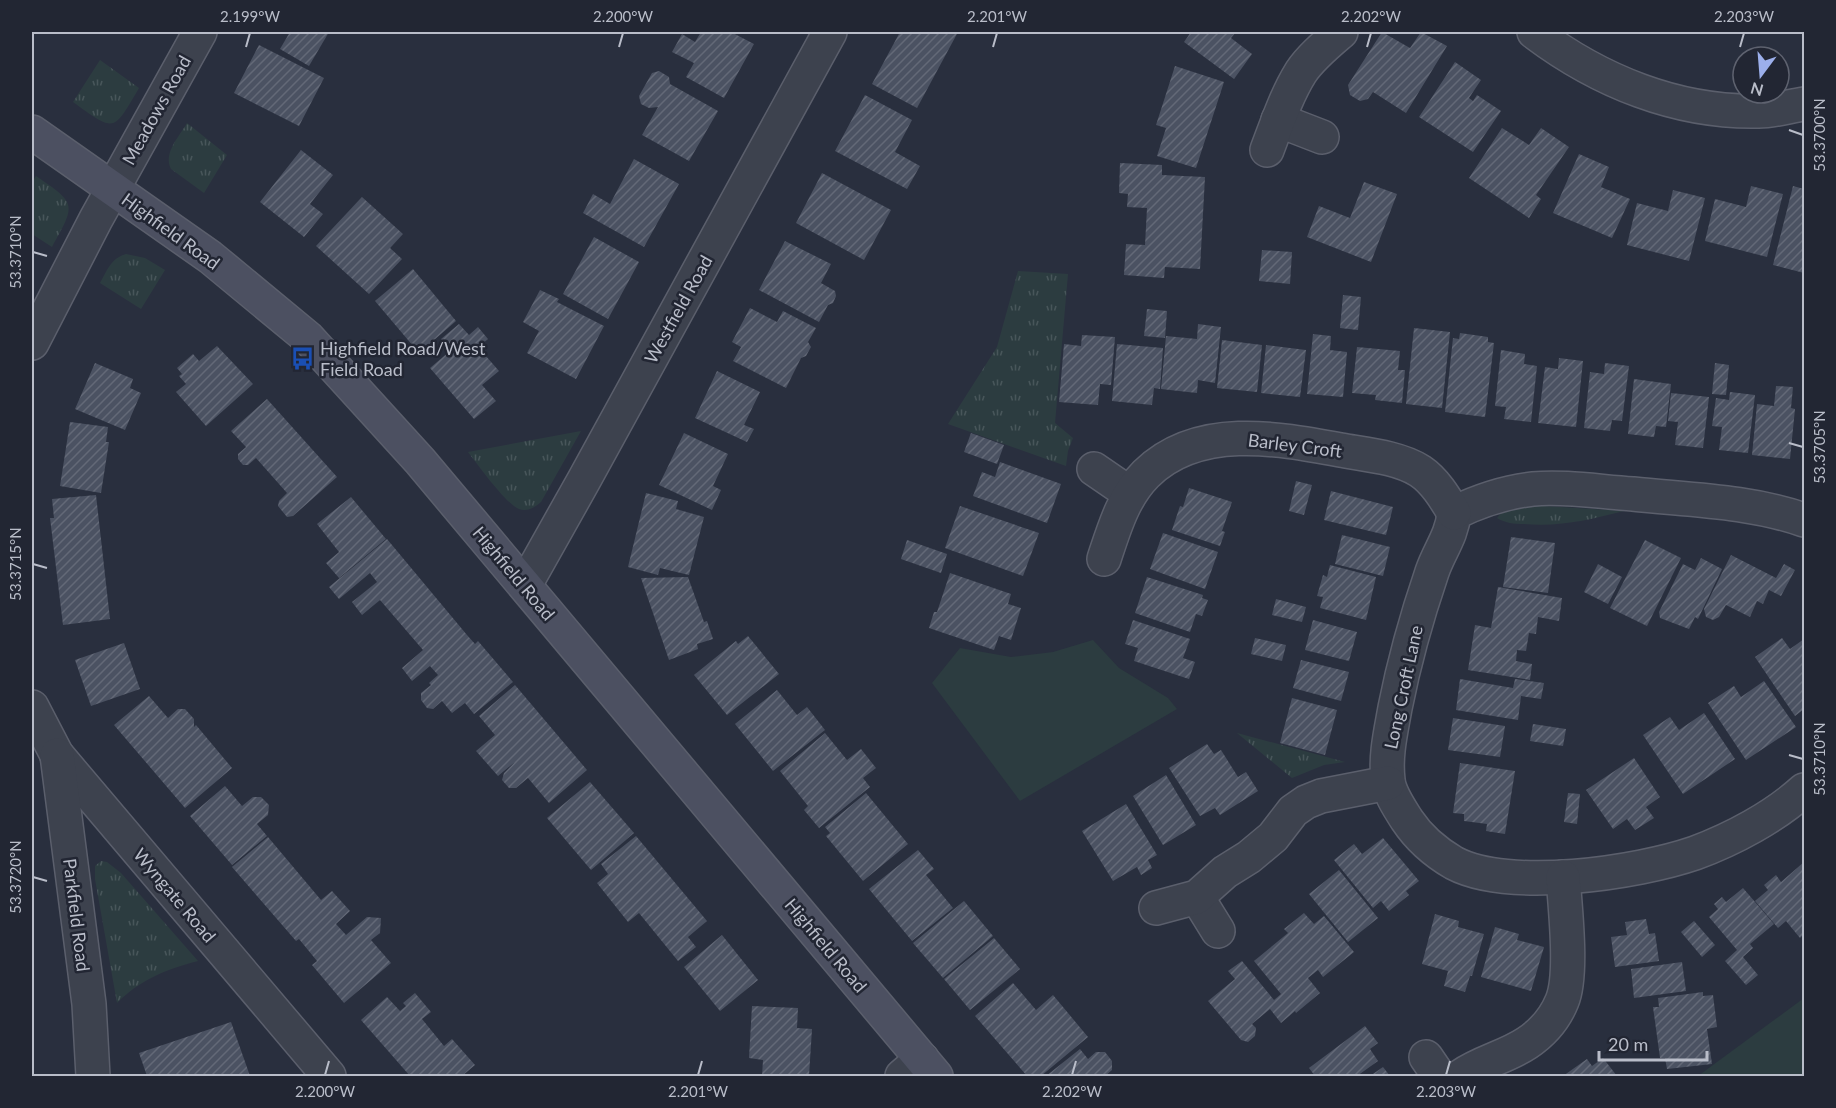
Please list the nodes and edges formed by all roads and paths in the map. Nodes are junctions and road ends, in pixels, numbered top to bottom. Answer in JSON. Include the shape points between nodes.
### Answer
{"nodes":[{"id":1,"x":200,"y":32,"type":"edge"},
{"id":2,"x":830,"y":32,"type":"edge"},
{"id":3,"x":1341,"y":32,"type":"edge"},
{"id":4,"x":1534,"y":32,"type":"edge"},
{"id":5,"x":1804,"y":104,"type":"edge"},
{"id":6,"x":32,"y":132,"type":"edge"},
{"id":7,"x":1322,"y":137,"type":"dead end"},
{"id":8,"x":113,"y":189,"type":"junction"},
{"id":9,"x":32,"y":344,"type":"edge"},
{"id":10,"x":1094,"y":469,"type":"dead end"},
{"id":11,"x":1129,"y":493,"type":"junction"},
{"id":12,"x":1454,"y":513,"type":"junction"},
{"id":13,"x":1804,"y":520,"type":"edge"},
{"id":14,"x":1104,"y":559,"type":"dead end"},
{"id":15,"x":525,"y":585,"type":"junction"},
{"id":16,"x":32,"y":706,"type":"edge"},
{"id":17,"x":57,"y":755,"type":"junction"},
{"id":18,"x":1388,"y":783,"type":"junction"},
{"id":19,"x":1804,"y":790,"type":"edge"},
{"id":20,"x":1563,"y":877,"type":"junction"},
{"id":21,"x":1197,"y":897,"type":"junction"},
{"id":22,"x":1156,"y":908,"type":"dead end"},
{"id":23,"x":1218,"y":931,"type":"dead end"},
{"id":24,"x":920,"y":1071,"type":"edge"},
{"id":25,"x":93,"y":1077,"type":"edge"},
{"id":26,"x":329,"y":1077,"type":"edge"},
{"id":27,"x":1461,"y":1077,"type":"edge"}],
"edges":[{"from":1,"to":8,"type":"street","name":"Meadows Road"},
{"from":2,"to":15,"type":"street","name":"Westfield Road"},
{"from":3,"to":7,"type":"street","via":[[1302,71],[1273,135]]},
{"from":4,"to":5,"type":"street","via":[[1583,65],[1656,97],[1706,107],[1760,111]]},
{"from":6,"to":8,"type":"street","name":"Highfield Road"},
{"from":8,"to":9,"type":"street"},
{"from":8,"to":15,"type":"street","name":"Highfield Road","via":[[210,257],[308,338]]},
{"from":10,"to":11,"type":"street"},
{"from":11,"to":12,"type":"street","name":"Barley Croft","via":[[1147,473],[1186,449],[1223,439],[1255,438],[1388,459],[1419,471],[1440,490]]},
{"from":11,"to":14,"type":"street","name":"Barley Croft"},
{"from":12,"to":13,"type":"street","via":[[1511,493],[1576,489],[1762,508]]},
{"from":12,"to":18,"type":"street","name":"Long Croft Lane","via":[[1453,528],[1433,569],[1402,675],[1389,740]]},
{"from":15,"to":24,"type":"street","name":"Highfield Road"},
{"from":16,"to":17,"type":"street","name":"Wyngate Road"},
{"from":17,"to":25,"type":"street","name":"Parkfield Road","via":[[89,1004]]},
{"from":17,"to":26,"type":"street","name":"Wyngate Road"},
{"from":18,"to":20,"type":"street","name":"Long Croft Lane","via":[[1415,832],[1432,849],[1455,863],[1513,877]]},
{"from":18,"to":21,"type":"street","via":[[1306,802],[1293,811],[1273,837]]},
{"from":19,"to":20,"type":"street","name":"Long Croft Lane","via":[[1740,832],[1696,852],[1620,871]]},
{"from":20,"to":27,"type":"street","via":[[1568,973],[1563,999],[1554,1017],[1527,1043]]},
{"from":21,"to":22,"type":"street"},
{"from":21,"to":23,"type":"street"}]}
